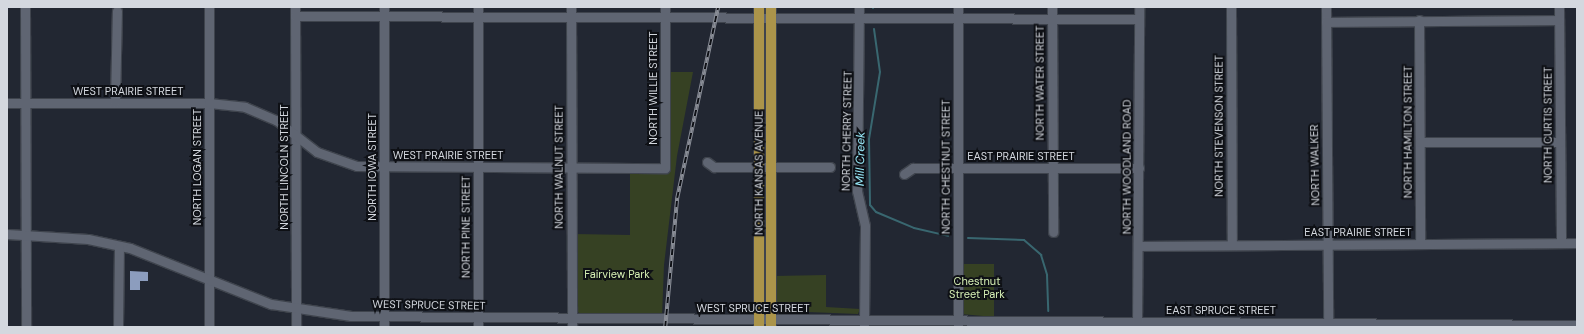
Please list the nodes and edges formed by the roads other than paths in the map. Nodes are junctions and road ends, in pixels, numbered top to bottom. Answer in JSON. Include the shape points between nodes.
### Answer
{"nodes":[{"id":1,"x":25,"y":7,"type":"edge"},
{"id":2,"x":209,"y":7,"type":"edge"},
{"id":3,"x":384,"y":7,"type":"edge"},
{"id":4,"x":478,"y":7,"type":"edge"},
{"id":5,"x":571,"y":7,"type":"edge"},
{"id":6,"x":665,"y":7,"type":"edge"},
{"id":7,"x":759,"y":7,"type":"edge"},
{"id":8,"x":771,"y":7,"type":"edge"},
{"id":9,"x":859,"y":7,"type":"edge"},
{"id":10,"x":958,"y":7,"type":"edge"},
{"id":11,"x":1052,"y":7,"type":"edge"},
{"id":12,"x":1138,"y":7,"type":"edge"},
{"id":13,"x":1231,"y":7,"type":"edge"},
{"id":14,"x":1326,"y":7,"type":"edge"},
{"id":15,"x":1559,"y":7,"type":"edge"},
{"id":16,"x":117,"y":11,"type":"dead end"},
{"id":17,"x":295,"y":12,"type":"edge"},
{"id":18,"x":384,"y":18,"type":"junction"},
{"id":19,"x":478,"y":18,"type":"junction"},
{"id":20,"x":665,"y":18,"type":"junction"},
{"id":21,"x":770,"y":18,"type":"junction"},
{"id":22,"x":860,"y":18,"type":"junction"},
{"id":23,"x":958,"y":18,"type":"junction"},
{"id":24,"x":1052,"y":18,"type":"junction"},
{"id":25,"x":571,"y":19,"type":"junction"},
{"id":26,"x":759,"y":19,"type":"junction"},
{"id":27,"x":1139,"y":19,"type":"junction"},
{"id":28,"x":1419,"y":20,"type":"junction"},
{"id":29,"x":1559,"y":20,"type":"junction"},
{"id":30,"x":1326,"y":22,"type":"junction"},
{"id":31,"x":7,"y":103,"type":"edge"},
{"id":32,"x":115,"y":103,"type":"junction"},
{"id":33,"x":209,"y":103,"type":"junction"},
{"id":34,"x":26,"y":104,"type":"junction"},
{"id":35,"x":296,"y":136,"type":"junction"},
{"id":36,"x":1420,"y":142,"type":"junction"},
{"id":37,"x":1560,"y":142,"type":"junction"},
{"id":38,"x":707,"y":162,"type":"dead end"},
{"id":39,"x":384,"y":167,"type":"junction"},
{"id":40,"x":759,"y":167,"type":"junction"},
{"id":41,"x":771,"y":167,"type":"junction"},
{"id":42,"x":830,"y":167,"type":"dead end"},
{"id":43,"x":478,"y":168,"type":"junction"},
{"id":44,"x":572,"y":168,"type":"junction"},
{"id":45,"x":665,"y":168,"type":"joint"},
{"id":46,"x":958,"y":168,"type":"junction"},
{"id":47,"x":1052,"y":168,"type":"junction"},
{"id":48,"x":1139,"y":168,"type":"junction"},
{"id":49,"x":904,"y":174,"type":"dead end"},
{"id":50,"x":1053,"y":232,"type":"dead end"},
{"id":51,"x":7,"y":234,"type":"edge"},
{"id":52,"x":26,"y":234,"type":"junction"},
{"id":53,"x":1561,"y":243,"type":"junction"},
{"id":54,"x":1577,"y":243,"type":"edge"},
{"id":55,"x":1328,"y":244,"type":"junction"},
{"id":56,"x":1420,"y":244,"type":"junction"},
{"id":57,"x":1232,"y":245,"type":"junction"},
{"id":58,"x":119,"y":246,"type":"junction"},
{"id":59,"x":1139,"y":246,"type":"junction"},
{"id":60,"x":209,"y":280,"type":"junction"},
{"id":61,"x":296,"y":308,"type":"junction"},
{"id":62,"x":384,"y":317,"type":"junction"},
{"id":63,"x":478,"y":322,"type":"edge"},
{"id":64,"x":572,"y":323,"type":"edge"},
{"id":65,"x":1328,"y":323,"type":"junction"},
{"id":66,"x":759,"y":324,"type":"edge"},
{"id":67,"x":771,"y":324,"type":"edge"},
{"id":68,"x":864,"y":324,"type":"edge"},
{"id":69,"x":958,"y":324,"type":"edge"},
{"id":70,"x":1137,"y":324,"type":"edge"},
{"id":71,"x":1577,"y":325,"type":"edge"},
{"id":72,"x":26,"y":327,"type":"edge"},
{"id":73,"x":118,"y":327,"type":"edge"},
{"id":74,"x":209,"y":327,"type":"edge"},
{"id":75,"x":296,"y":327,"type":"edge"},
{"id":76,"x":384,"y":327,"type":"edge"}],
"edges":[{"from":1,"to":34,"type":"street"},
{"from":2,"to":33,"type":"street","name":"NORTH LOGAN STREET"},
{"from":3,"to":18,"type":"street","name":"NORTH IOWA STREET"},
{"from":4,"to":19,"type":"street","name":"NORTH PINE STREET"},
{"from":5,"to":25,"type":"street","name":"NORTH WALNUT STREET"},
{"from":6,"to":20,"type":"street","name":"NORTH WILLIE STREET"},
{"from":7,"to":26,"type":"main road","name":"NORTH KANSAS AVENUE"},
{"from":8,"to":21,"type":"main road","name":"NORTH KANSAS AVENUE"},
{"from":9,"to":22,"type":"street","name":"NORTH CHERRY STREET"},
{"from":10,"to":23,"type":"street","name":"NORTH CHESTNUT STREET"},
{"from":11,"to":24,"type":"street","name":"NORTH WATER STREET"},
{"from":12,"to":27,"type":"street","name":"NORTH WOODLAND ROAD"},
{"from":13,"to":57,"type":"street","name":"NORTH STEVENSON STREET"},
{"from":14,"to":30,"type":"street","name":"NORTH WALKER"},
{"from":15,"to":29,"type":"street","name":"NORTH CURTIS STREET"},
{"from":16,"to":32,"type":"street"},
{"from":17,"to":18,"type":"street"},
{"from":17,"to":35,"type":"street","name":"NORTH LINCOLN STREET"},
{"from":18,"to":19,"type":"street"},
{"from":18,"to":39,"type":"street","name":"NORTH IOWA STREET"},
{"from":19,"to":25,"type":"street"},
{"from":19,"to":43,"type":"street","name":"NORTH PINE STREET"},
{"from":20,"to":25,"type":"street"},
{"from":20,"to":26,"type":"street"},
{"from":20,"to":45,"type":"street","name":"NORTH WILLIE STREET"},
{"from":21,"to":22,"type":"street"},
{"from":21,"to":26,"type":"street"},
{"from":21,"to":41,"type":"main road","name":"NORTH KANSAS AVENUE"},
{"from":22,"to":23,"type":"street"},
{"from":22,"to":68,"type":"street","name":"NORTH CHERRY STREET","via":[[858,191],[864,226]]},
{"from":23,"to":24,"type":"street"},
{"from":23,"to":46,"type":"street","name":"NORTH CHESTNUT STREET"},
{"from":24,"to":27,"type":"street"},
{"from":24,"to":47,"type":"street","name":"NORTH WATER STREET"},
{"from":25,"to":44,"type":"street","name":"NORTH WALNUT STREET"},
{"from":26,"to":40,"type":"main road","name":"NORTH KANSAS AVENUE"},
{"from":27,"to":48,"type":"street","name":"NORTH WOODLAND ROAD"},
{"from":28,"to":29,"type":"street"},
{"from":28,"to":30,"type":"street"},
{"from":28,"to":36,"type":"street","name":"NORTH HAMILTON STREET"},
{"from":29,"to":37,"type":"street","name":"NORTH CURTIS STREET"},
{"from":30,"to":55,"type":"street","name":"NORTH WALKER"},
{"from":31,"to":34,"type":"street","name":"WEST PRAIRIE STREET"},
{"from":32,"to":33,"type":"street","name":"WEST PRAIRIE STREET"},
{"from":32,"to":34,"type":"street","name":"WEST PRAIRIE STREET"},
{"from":33,"to":35,"type":"street","name":"WEST PRAIRIE STREET","via":[[239,106],[261,113]]},
{"from":33,"to":60,"type":"street","name":"NORTH LOGAN STREET"},
{"from":34,"to":52,"type":"street"},
{"from":35,"to":39,"type":"street","name":"WEST PRAIRIE STREET","via":[[317,152],[342,162]]},
{"from":35,"to":61,"type":"street","name":"NORTH LINCOLN STREET"},
{"from":36,"to":37,"type":"street"},
{"from":36,"to":56,"type":"street","name":"NORTH HAMILTON STREET"},
{"from":37,"to":53,"type":"street","name":"NORTH CURTIS STREET"},
{"from":38,"to":40,"type":"street","via":[[714,167]]},
{"from":39,"to":43,"type":"street","name":"WEST PRAIRIE STREET"},
{"from":39,"to":62,"type":"street","name":"NORTH IOWA STREET"},
{"from":40,"to":41,"type":"street"},
{"from":40,"to":66,"type":"main road","name":"NORTH KANSAS AVENUE"},
{"from":41,"to":42,"type":"street"},
{"from":41,"to":67,"type":"main road","name":"NORTH KANSAS AVENUE"},
{"from":43,"to":44,"type":"street","name":"WEST PRAIRIE STREET"},
{"from":43,"to":63,"type":"street","name":"NORTH PINE STREET"},
{"from":44,"to":45,"type":"street","name":"WEST PRAIRIE STREET"},
{"from":44,"to":64,"type":"street","name":"NORTH WALNUT STREET"},
{"from":46,"to":47,"type":"street","name":"EAST PRAIRIE STREET"},
{"from":46,"to":49,"type":"street","name":"EAST PRAIRIE STREET","via":[[913,168]]},
{"from":46,"to":69,"type":"street","name":"NORTH CHESTNUT STREET"},
{"from":47,"to":48,"type":"street","name":"EAST PRAIRIE STREET"},
{"from":47,"to":50,"type":"street","name":"NORTH WATER STREET"},
{"from":48,"to":59,"type":"street","name":"NORTH WOODLAND ROAD"},
{"from":51,"to":52,"type":"street","name":"WEST SPRUCE STREET"},
{"from":52,"to":58,"type":"street","name":"WEST SPRUCE STREET","via":[[88,239]]},
{"from":52,"to":72,"type":"street"},
{"from":53,"to":54,"type":"street","name":"EAST PRAIRIE STREET"},
{"from":53,"to":56,"type":"street","name":"EAST PRAIRIE STREET"},
{"from":55,"to":56,"type":"street","name":"EAST PRAIRIE STREET"},
{"from":55,"to":57,"type":"street","name":"EAST PRAIRIE STREET"},
{"from":55,"to":65,"type":"street","name":"NORTH WALKER"},
{"from":57,"to":59,"type":"street","name":"EAST PRAIRIE STREET"},
{"from":58,"to":60,"type":"street","name":"WEST SPRUCE STREET","via":[[175,264]]},
{"from":58,"to":73,"type":"street"},
{"from":59,"to":70,"type":"street","name":"NORTH WOODLAND ROAD"},
{"from":60,"to":61,"type":"street","name":"WEST SPRUCE STREET","via":[[247,296]]},
{"from":60,"to":74,"type":"street","name":"NORTH LOGAN STREET"},
{"from":61,"to":62,"type":"street","name":"WEST SPRUCE STREET"},
{"from":61,"to":75,"type":"street","name":"NORTH LINCOLN STREET"},
{"from":62,"to":63,"type":"street","name":"WEST SPRUCE STREET"},
{"from":62,"to":76,"type":"street","name":"NORTH IOWA STREET"},
{"from":63,"to":64,"type":"street","name":"WEST SPRUCE STREET"},
{"from":64,"to":66,"type":"street","name":"WEST SPRUCE STREET"},
{"from":65,"to":70,"type":"street","name":"EAST SPRUCE STREET"},
{"from":65,"to":71,"type":"street","name":"EAST SPRUCE STREET"},
{"from":66,"to":67,"type":"street","name":"WEST SPRUCE STREET"},
{"from":67,"to":68,"type":"street","name":"WEST SPRUCE STREET"},
{"from":68,"to":69,"type":"street","name":"EAST SPRUCE STREET"},
{"from":69,"to":70,"type":"street","name":"EAST SPRUCE STREET"}]}
